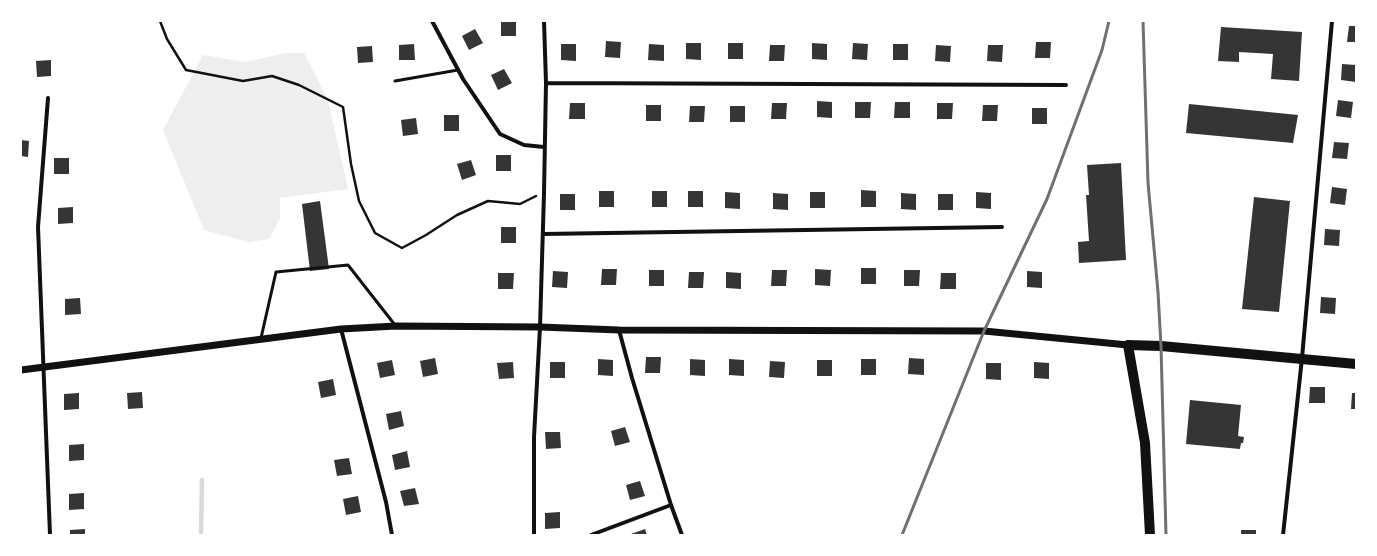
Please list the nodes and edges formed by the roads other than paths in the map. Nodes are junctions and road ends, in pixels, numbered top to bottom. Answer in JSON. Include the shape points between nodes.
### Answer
{"nodes":[{"id":1,"x":432,"y":21,"type":"edge"},
{"id":2,"x":544,"y":21,"type":"edge"},
{"id":3,"x":1332,"y":21,"type":"edge"},
{"id":4,"x":458,"y":70,"type":"junction"},
{"id":5,"x":395,"y":81,"type":"dead end"},
{"id":6,"x":546,"y":83,"type":"junction"},
{"id":7,"x":1066,"y":85,"type":"dead end"},
{"id":8,"x":48,"y":98,"type":"dead end"},
{"id":9,"x":544,"y":147,"type":"junction"},
{"id":10,"x":1002,"y":227,"type":"dead end"},
{"id":11,"x":543,"y":234,"type":"junction"},
{"id":12,"x":396,"y":326,"type":"junction"},
{"id":13,"x":540,"y":327,"type":"junction"},
{"id":14,"x":341,"y":329,"type":"junction"},
{"id":15,"x":619,"y":330,"type":"junction"},
{"id":16,"x":261,"y":339,"type":"junction"},
{"id":17,"x":1128,"y":345,"type":"junction"},
{"id":18,"x":1302,"y":358,"type":"junction"},
{"id":19,"x":1356,"y":364,"type":"edge"},
{"id":20,"x":44,"y":368,"type":"junction"},
{"id":21,"x":21,"y":370,"type":"edge"},
{"id":22,"x":671,"y":505,"type":"junction"},
{"id":23,"x":50,"y":535,"type":"edge"},
{"id":24,"x":392,"y":535,"type":"edge"},
{"id":25,"x":534,"y":535,"type":"edge"},
{"id":26,"x":591,"y":535,"type":"edge"},
{"id":27,"x":682,"y":535,"type":"edge"},
{"id":28,"x":1150,"y":535,"type":"edge"},
{"id":29,"x":1283,"y":535,"type":"edge"}],
"edges":[{"from":1,"to":4,"type":"street"},
{"from":2,"to":6,"type":"street"},
{"from":3,"to":18,"type":"street"},
{"from":4,"to":5,"type":"lane"},
{"from":4,"to":9,"type":"street","via":[[500,134],[524,145]]},
{"from":6,"to":7,"type":"street"},
{"from":6,"to":9,"type":"street"},
{"from":8,"to":20,"type":"street","via":[[38,227]]},
{"from":9,"to":11,"type":"street"},
{"from":10,"to":11,"type":"street"},
{"from":11,"to":13,"type":"street"},
{"from":12,"to":13,"type":"street"},
{"from":12,"to":14,"type":"street"},
{"from":12,"to":16,"type":"lane","via":[[348,265],[276,272]]},
{"from":13,"to":15,"type":"street"},
{"from":13,"to":25,"type":"street","via":[[534,437]]},
{"from":14,"to":16,"type":"street"},
{"from":14,"to":24,"type":"street","via":[[386,502]]},
{"from":15,"to":17,"type":"street","via":[[984,331]]},
{"from":15,"to":22,"type":"street"},
{"from":16,"to":20,"type":"street"},
{"from":17,"to":18,"type":"main road"},
{"from":17,"to":28,"type":"main road","via":[[1145,443]]},
{"from":18,"to":19,"type":"main road"},
{"from":18,"to":29,"type":"street"},
{"from":20,"to":21,"type":"street"},
{"from":20,"to":23,"type":"street"},
{"from":22,"to":26,"type":"street"},
{"from":22,"to":27,"type":"street"}]}
